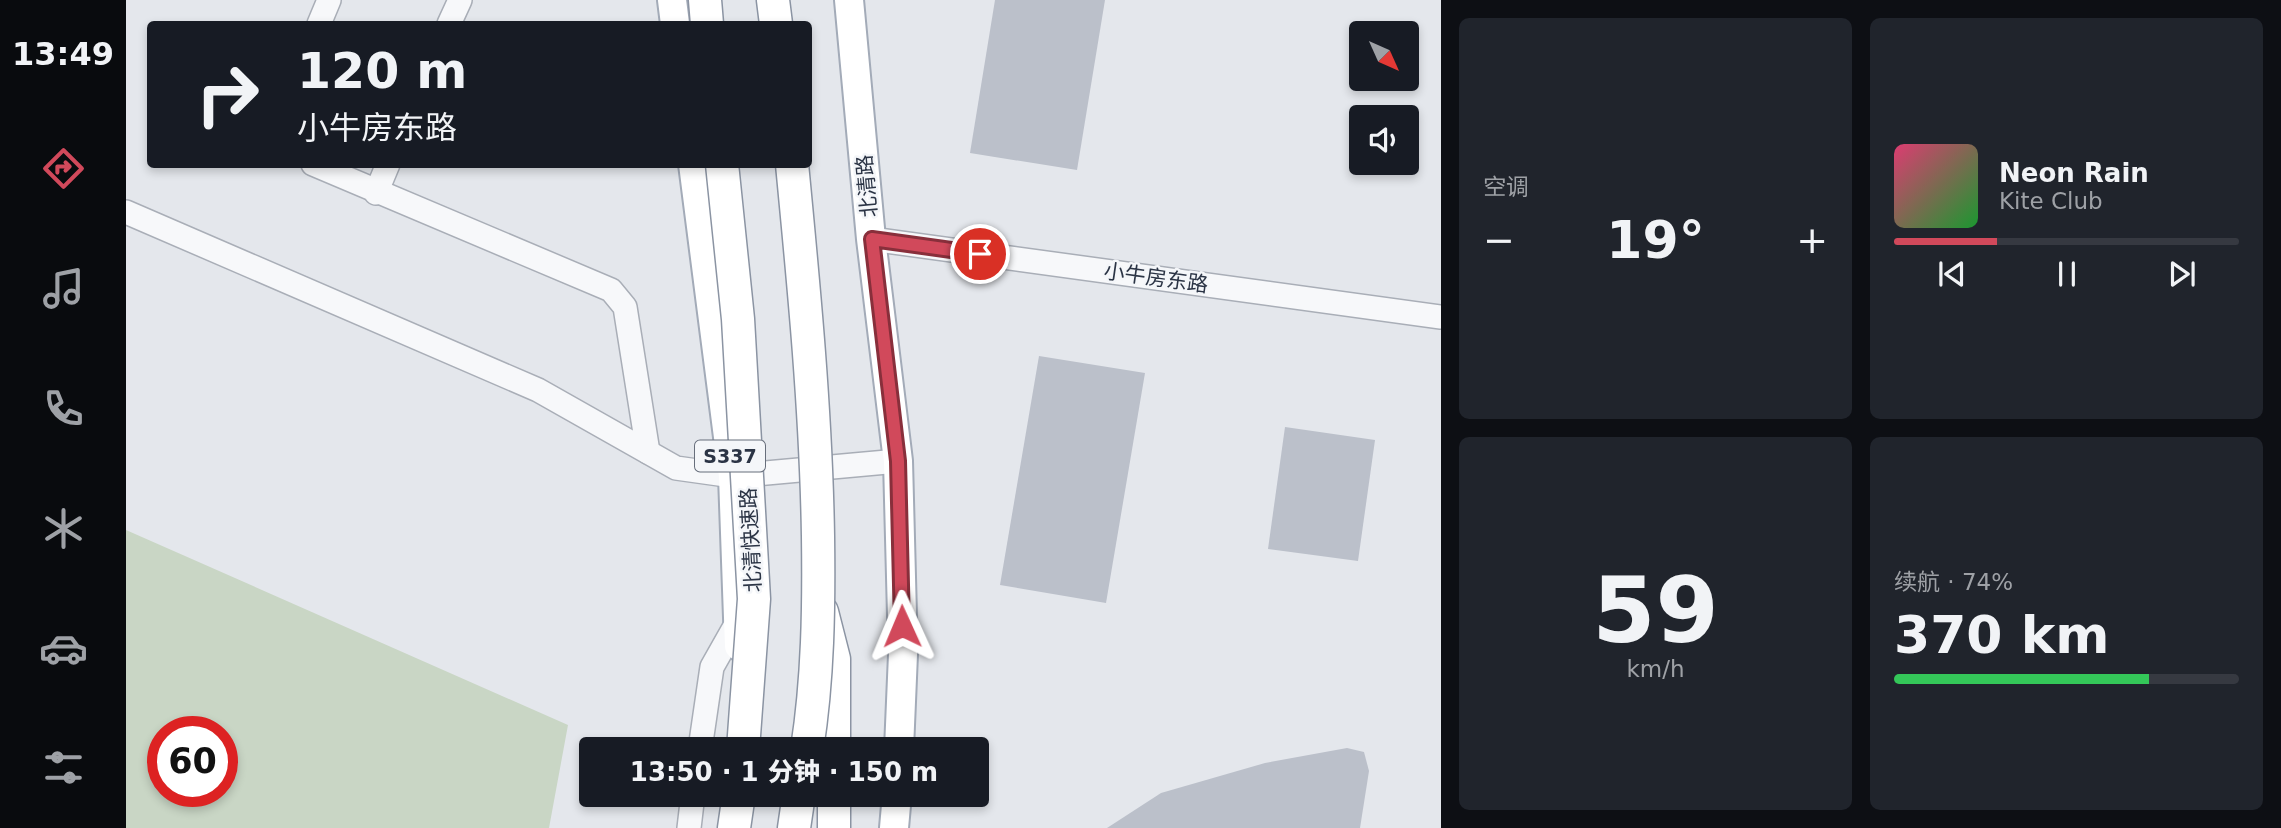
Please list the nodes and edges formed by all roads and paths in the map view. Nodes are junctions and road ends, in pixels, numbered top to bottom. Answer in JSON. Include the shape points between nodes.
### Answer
{"nodes":[{"id":1,"x":330,"y":0,"type":"edge"},
{"id":2,"x":460,"y":0,"type":"edge"},
{"id":3,"x":672,"y":0,"type":"edge"},
{"id":4,"x":705,"y":0,"type":"edge"},
{"id":5,"x":773,"y":0,"type":"edge"},
{"id":6,"x":849,"y":0,"type":"edge"},
{"id":7,"x":320,"y":21,"type":"edge"},
{"id":8,"x":451,"y":21,"type":"edge"},
{"id":9,"x":675,"y":21,"type":"edge"},
{"id":10,"x":707,"y":21,"type":"edge"},
{"id":11,"x":776,"y":21,"type":"edge"},
{"id":12,"x":322,"y":168,"type":"edge"},
{"id":13,"x":386,"y":168,"type":"edge"},
{"id":14,"x":694,"y":168,"type":"edge"},
{"id":15,"x":722,"y":168,"type":"edge"},
{"id":16,"x":792,"y":168,"type":"edge"},
{"id":17,"x":376,"y":193,"type":"junction"},
{"id":18,"x":126,"y":212,"type":"edge"},
{"id":19,"x":872,"y":239,"type":"junction"},
{"id":20,"x":1441,"y":317,"type":"edge"},
{"id":21,"x":648,"y":452,"type":"junction"},
{"id":22,"x":898,"y":461,"type":"junction"},
{"id":23,"x":733,"y":476,"type":"junction"},
{"id":24,"x":819,"y":602,"type":"junction"},
{"id":25,"x":738,"y":621,"type":"junction"},
{"id":26,"x":702,"y":737,"type":"edge"},
{"id":27,"x":738,"y":737,"type":"edge"},
{"id":28,"x":744,"y":737,"type":"edge"},
{"id":29,"x":808,"y":737,"type":"edge"},
{"id":30,"x":834,"y":737,"type":"edge"},
{"id":31,"x":900,"y":737,"type":"edge"},
{"id":32,"x":691,"y":807,"type":"edge"},
{"id":33,"x":735,"y":807,"type":"edge"},
{"id":34,"x":797,"y":807,"type":"edge"},
{"id":35,"x":834,"y":807,"type":"edge"},
{"id":36,"x":896,"y":807,"type":"edge"},
{"id":37,"x":689,"y":828,"type":"edge"},
{"id":38,"x":733,"y":828,"type":"edge"},
{"id":39,"x":794,"y":828,"type":"edge"},
{"id":40,"x":834,"y":828,"type":"edge"},
{"id":41,"x":894,"y":828,"type":"edge"}],
"edges":[{"from":1,"to":7,"type":"street"},
{"from":2,"to":8,"type":"street"},
{"from":3,"to":9,"type":"main road"},
{"from":4,"to":10,"type":"highway"},
{"from":5,"to":11,"type":"highway"},
{"from":6,"to":19,"type":"main road","name":"北清路"},
{"from":12,"to":17,"type":"street"},
{"from":13,"to":17,"type":"street"},
{"from":14,"to":23,"type":"main road","number":"S337"},
{"from":15,"to":28,"type":"highway","name":"北清快速路","bridge":true,"via":[[738,320],[754,599]]},
{"from":16,"to":24,"type":"highway","bridge":true,"via":[[811,351]]},
{"from":17,"to":21,"type":"street","via":[[611,290],[625,307]]},
{"from":18,"to":21,"type":"street","via":[[538,390]]},
{"from":19,"to":20,"type":"street","name":"小牛房东路"},
{"from":19,"to":22,"type":"main road","name":"北清路"},
{"from":21,"to":23,"type":"street","via":[[676,468]]},
{"from":22,"to":23,"type":"street"},
{"from":22,"to":31,"type":"main road","name":"北清路","via":[[903,654]]},
{"from":23,"to":25,"type":"main road","number":"S337"},
{"from":24,"to":29,"type":"highway","bridge":true},
{"from":24,"to":30,"type":"highway","via":[[834,659]]},
{"from":25,"to":26,"type":"street","via":[[712,667]]},
{"from":25,"to":27,"type":"main road","number":"S337"},
{"from":32,"to":37,"type":"street"},
{"from":33,"to":38,"type":"highway"},
{"from":34,"to":39,"type":"highway"},
{"from":35,"to":40,"type":"highway"},
{"from":36,"to":41,"type":"main road"}]}
